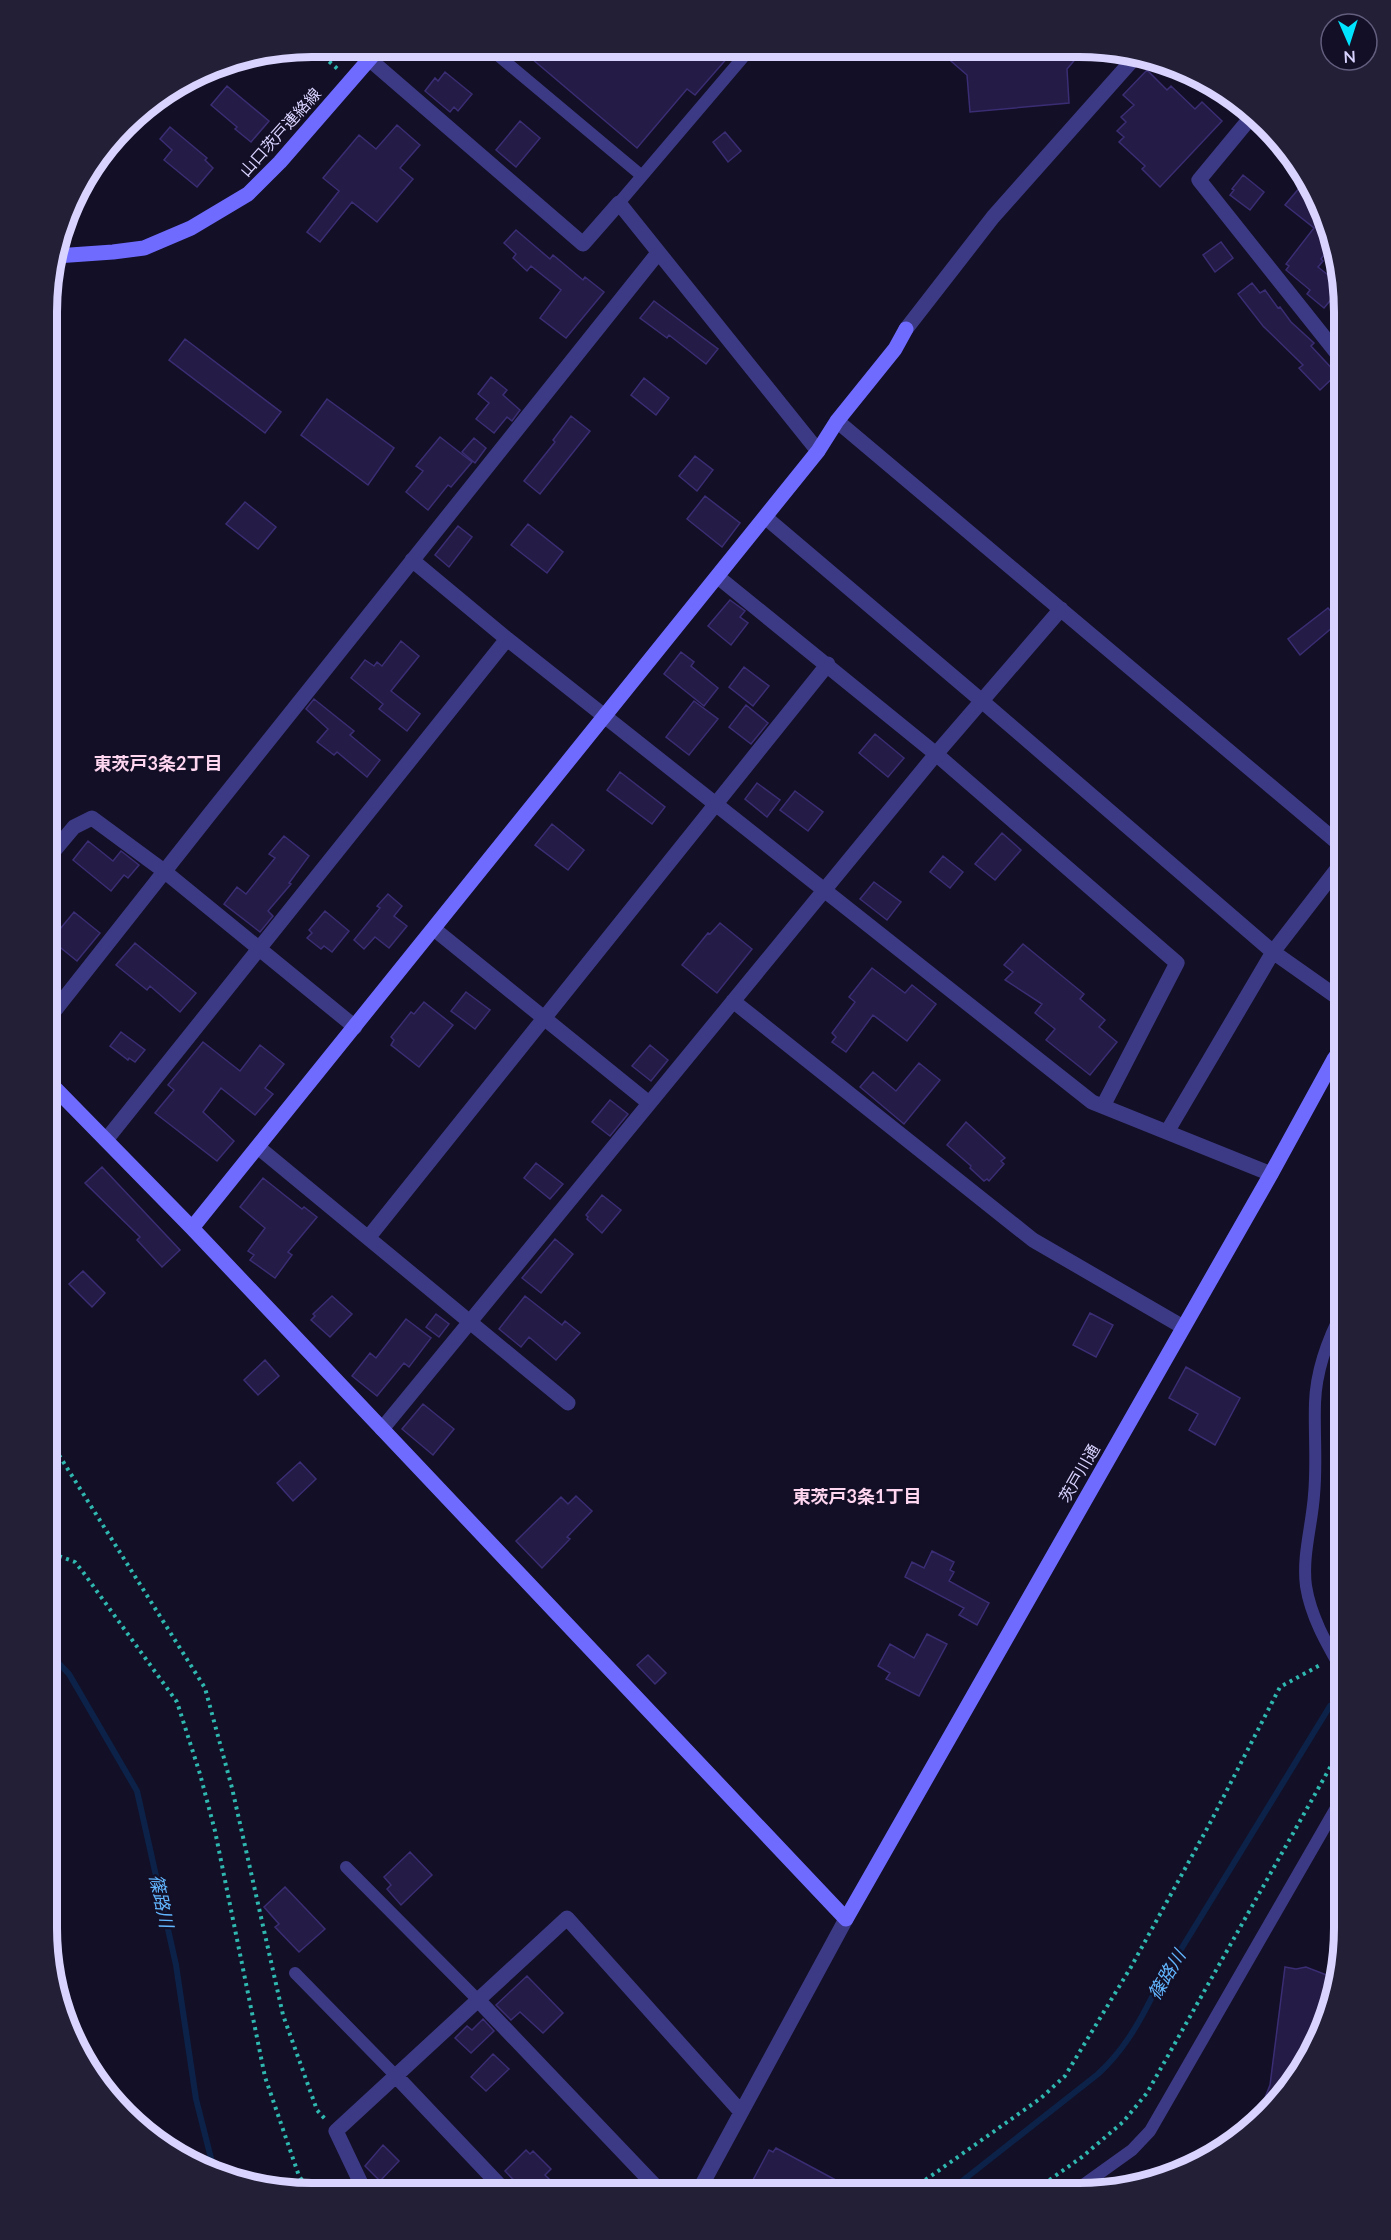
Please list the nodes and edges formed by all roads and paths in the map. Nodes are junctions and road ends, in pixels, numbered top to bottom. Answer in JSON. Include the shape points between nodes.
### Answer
{"nodes":[{"id":1,"x":324,"y":57,"type":"edge"},
{"id":2,"x":500,"y":57,"type":"edge"},
{"id":3,"x":743,"y":57,"type":"edge"},
{"id":4,"x":369,"y":59,"type":"joint"},
{"id":5,"x":1130,"y":63,"type":"edge"},
{"id":6,"x":351,"y":80,"type":"junction"},
{"id":7,"x":1248,"y":121,"type":"edge"},
{"id":8,"x":642,"y":176,"type":"junction"},
{"id":9,"x":619,"y":203,"type":"junction"},
{"id":10,"x":658,"y":253,"type":"junction"},
{"id":11,"x":64,"y":255,"type":"edge"},
{"id":12,"x":1334,"y":350,"type":"edge"},
{"id":13,"x":837,"y":421,"type":"junction"},
{"id":14,"x":818,"y":451,"type":"junction"},
{"id":15,"x":765,"y":517,"type":"junction"},
{"id":16,"x":412,"y":560,"type":"junction"},
{"id":17,"x":718,"y":577,"type":"junction"},
{"id":18,"x":1061,"y":609,"type":"junction"},
{"id":19,"x":507,"y":639,"type":"junction"},
{"id":20,"x":828,"y":664,"type":"junction"},
{"id":21,"x":983,"y":702,"type":"junction"},
{"id":22,"x":606,"y":716,"type":"junction"},
{"id":23,"x":936,"y":754,"type":"junction"},
{"id":24,"x":717,"y":804,"type":"junction"},
{"id":25,"x":1334,"y":840,"type":"edge"},
{"id":26,"x":57,"y":847,"type":"edge"},
{"id":27,"x":164,"y":871,"type":"junction"},
{"id":28,"x":1334,"y":873,"type":"edge"},
{"id":29,"x":825,"y":889,"type":"junction"},
{"id":30,"x":434,"y":928,"type":"junction"},
{"id":31,"x":259,"y":949,"type":"junction"},
{"id":32,"x":1273,"y":952,"type":"junction"},
{"id":33,"x":1334,"y":995,"type":"edge"},
{"id":34,"x":733,"y":1001,"type":"junction"},
{"id":35,"x":57,"y":1008,"type":"edge"},
{"id":36,"x":545,"y":1018,"type":"junction"},
{"id":37,"x":355,"y":1027,"type":"junction"},
{"id":38,"x":1334,"y":1059,"type":"edge"},
{"id":39,"x":57,"y":1090,"type":"edge"},
{"id":40,"x":649,"y":1103,"type":"junction"},
{"id":41,"x":1103,"y":1106,"type":"junction"},
{"id":42,"x":1167,"y":1132,"type":"junction"},
{"id":43,"x":106,"y":1140,"type":"junction"},
{"id":44,"x":258,"y":1147,"type":"junction"},
{"id":45,"x":1271,"y":1174,"type":"junction"},
{"id":46,"x":192,"y":1228,"type":"junction"},
{"id":47,"x":368,"y":1238,"type":"junction"},
{"id":48,"x":469,"y":1323,"type":"junction"},
{"id":49,"x":1183,"y":1327,"type":"junction"},
{"id":50,"x":1334,"y":1330,"type":"edge"},
{"id":51,"x":568,"y":1403,"type":"dead end"},
{"id":52,"x":382,"y":1429,"type":"junction"},
{"id":53,"x":57,"y":1452,"type":"edge"},
{"id":54,"x":59,"y":1556,"type":"dead end"},
{"id":55,"x":1334,"y":1655,"type":"edge"},
{"id":56,"x":1334,"y":1658,"type":"edge"},
{"id":57,"x":1334,"y":1760,"type":"edge"},
{"id":58,"x":1334,"y":1811,"type":"edge"},
{"id":59,"x":346,"y":1867,"type":"dead end"},
{"id":60,"x":846,"y":1919,"type":"junction"},
{"id":61,"x":295,"y":1973,"type":"dead end"},
{"id":62,"x":62,"y":1976,"type":"edge"},
{"id":63,"x":66,"y":1995,"type":"edge"},
{"id":64,"x":477,"y":2000,"type":"junction"},
{"id":65,"x":395,"y":2075,"type":"junction"},
{"id":66,"x":741,"y":2112,"type":"junction"},
{"id":67,"x":336,"y":2131,"type":"junction"},
{"id":68,"x":304,"y":2182,"type":"edge"},
{"id":69,"x":361,"y":2183,"type":"edge"},
{"id":70,"x":497,"y":2183,"type":"edge"},
{"id":71,"x":652,"y":2183,"type":"edge"},
{"id":72,"x":703,"y":2183,"type":"edge"},
{"id":73,"x":921,"y":2183,"type":"edge"},
{"id":74,"x":1045,"y":2183,"type":"edge"},
{"id":75,"x":1087,"y":2183,"type":"edge"}],
"edges":[{"from":1,"to":6,"type":"path"},
{"from":2,"to":8,"type":"lane"},
{"from":3,"to":8,"type":"lane"},
{"from":4,"to":6,"type":"street","name":"山口茨戸連絡線"},
{"from":4,"to":9,"type":"street","via":[[584,244]]},
{"from":5,"to":13,"type":"street","via":[[993,217]]},
{"from":6,"to":11,"type":"street","name":"山口茨戸連絡線","via":[[248,194],[201,223],[144,248]]},
{"from":7,"to":12,"type":"street","via":[[1199,180]]},
{"from":8,"to":9,"type":"lane"},
{"from":9,"to":10,"type":"street"},
{"from":10,"to":14,"type":"street"},
{"from":10,"to":16,"type":"street"},
{"from":13,"to":14,"type":"street"},
{"from":13,"to":18,"type":"street"},
{"from":14,"to":15,"type":"street"},
{"from":15,"to":17,"type":"street"},
{"from":15,"to":21,"type":"street"},
{"from":16,"to":19,"type":"street"},
{"from":16,"to":27,"type":"street"},
{"from":17,"to":20,"type":"street"},
{"from":17,"to":22,"type":"street"},
{"from":18,"to":21,"type":"street"},
{"from":18,"to":25,"type":"street"},
{"from":19,"to":22,"type":"street"},
{"from":19,"to":31,"type":"street"},
{"from":20,"to":23,"type":"street"},
{"from":20,"to":24,"type":"street"},
{"from":21,"to":23,"type":"street"},
{"from":21,"to":32,"type":"street"},
{"from":22,"to":24,"type":"street"},
{"from":22,"to":30,"type":"street"},
{"from":23,"to":29,"type":"street"},
{"from":23,"to":41,"type":"street","via":[[1177,963]]},
{"from":24,"to":29,"type":"street"},
{"from":24,"to":36,"type":"street"},
{"from":26,"to":27,"type":"street","via":[[74,827],[92,818]]},
{"from":27,"to":31,"type":"street"},
{"from":27,"to":35,"type":"street"},
{"from":28,"to":32,"type":"street"},
{"from":29,"to":34,"type":"street"},
{"from":29,"to":41,"type":"street","via":[[1092,1102]]},
{"from":30,"to":36,"type":"street"},
{"from":30,"to":37,"type":"street"},
{"from":31,"to":37,"type":"street"},
{"from":31,"to":43,"type":"street"},
{"from":32,"to":33,"type":"street"},
{"from":32,"to":42,"type":"street"},
{"from":34,"to":40,"type":"street"},
{"from":34,"to":49,"type":"street","via":[[1033,1240]]},
{"from":36,"to":40,"type":"street"},
{"from":36,"to":47,"type":"street"},
{"from":37,"to":44,"type":"street"},
{"from":38,"to":45,"type":"street","name":"茨戸川通"},
{"from":39,"to":43,"type":"street"},
{"from":40,"to":48,"type":"street"},
{"from":41,"to":42,"type":"street"},
{"from":42,"to":45,"type":"street"},
{"from":43,"to":46,"type":"street"},
{"from":44,"to":46,"type":"street"},
{"from":44,"to":47,"type":"street"},
{"from":45,"to":49,"type":"street","name":"茨戸川通"},
{"from":46,"to":52,"type":"street"},
{"from":47,"to":48,"type":"street"},
{"from":48,"to":51,"type":"street"},
{"from":48,"to":52,"type":"street"},
{"from":49,"to":60,"type":"street","name":"茨戸川通"},
{"from":50,"to":55,"type":"lane","via":[[1320,1370],[1315,1401],[1314,1495],[1306,1585],[1314,1617]]},
{"from":52,"to":60,"type":"street"},
{"from":53,"to":67,"type":"path","via":[[205,1688],[232,1788],[283,2015],[317,2110]]},
{"from":54,"to":68,"type":"path","via":[[75,1562],[177,1702],[215,1831],[265,2077]]},
{"from":56,"to":73,"type":"path","via":[[1280,1687],[1204,1835],[1065,2076],[1041,2098]]},
{"from":57,"to":74,"type":"path","via":[[1147,2093],[1123,2122]]},
{"from":58,"to":75,"type":"lane","via":[[1150,2131],[1132,2150]]},
{"from":59,"to":64,"type":"lane"},
{"from":60,"to":66,"type":"street"},
{"from":61,"to":65,"type":"lane"},
{"from":62,"to":63,"type":"path"},
{"from":64,"to":65,"type":"street"},
{"from":64,"to":66,"type":"street","via":[[567,1918]]},
{"from":64,"to":71,"type":"street"},
{"from":65,"to":67,"type":"street"},
{"from":65,"to":70,"type":"street"},
{"from":66,"to":72,"type":"street"},
{"from":67,"to":69,"type":"street"}]}
